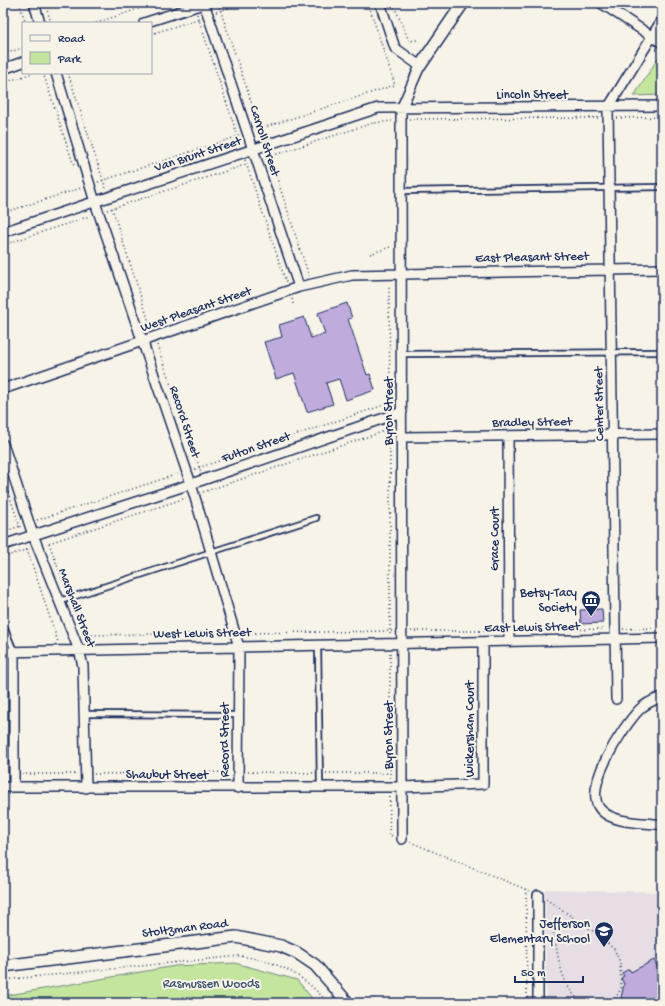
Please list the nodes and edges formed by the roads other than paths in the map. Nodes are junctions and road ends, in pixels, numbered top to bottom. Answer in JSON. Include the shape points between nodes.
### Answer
{"nodes":[{"id":1,"x":34,"y":3,"type":"edge"},
{"id":2,"x":205,"y":3,"type":"edge"},
{"id":3,"x":380,"y":3,"type":"edge"},
{"id":4,"x":463,"y":3,"type":"edge"},
{"id":5,"x":601,"y":3,"type":"edge"},
{"id":6,"x":662,"y":20,"type":"edge"},
{"id":7,"x":40,"y":22,"type":"edge"},
{"id":8,"x":147,"y":22,"type":"edge"},
{"id":9,"x":652,"y":36,"type":"junction"},
{"id":10,"x":662,"y":44,"type":"edge"},
{"id":11,"x":22,"y":62,"type":"edge"},
{"id":12,"x":420,"y":66,"type":"junction"},
{"id":13,"x":3,"y":69,"type":"edge"},
{"id":14,"x":56,"y":74,"type":"edge"},
{"id":15,"x":662,"y":106,"type":"edge"},
{"id":16,"x":608,"y":108,"type":"junction"},
{"id":17,"x":402,"y":109,"type":"junction"},
{"id":18,"x":253,"y":150,"type":"junction"},
{"id":19,"x":662,"y":187,"type":"edge"},
{"id":20,"x":609,"y":188,"type":"junction"},
{"id":21,"x":402,"y":191,"type":"junction"},
{"id":22,"x":95,"y":202,"type":"junction"},
{"id":23,"x":3,"y":232,"type":"edge"},
{"id":24,"x":662,"y":269,"type":"edge"},
{"id":25,"x":611,"y":270,"type":"junction"},
{"id":26,"x":402,"y":273,"type":"junction"},
{"id":27,"x":299,"y":287,"type":"junction"},
{"id":28,"x":144,"y":342,"type":"junction"},
{"id":29,"x":662,"y":352,"type":"edge"},
{"id":30,"x":612,"y":353,"type":"junction"},
{"id":31,"x":402,"y":354,"type":"junction"},
{"id":32,"x":3,"y":389,"type":"edge"},
{"id":33,"x":402,"y":412,"type":"junction"},
{"id":34,"x":613,"y":434,"type":"junction"},
{"id":35,"x":662,"y":434,"type":"edge"},
{"id":36,"x":508,"y":436,"type":"junction"},
{"id":37,"x":402,"y":437,"type":"junction"},
{"id":38,"x":3,"y":444,"type":"edge"},
{"id":39,"x":191,"y":484,"type":"junction"},
{"id":40,"x":316,"y":518,"type":"dead end"},
{"id":41,"x":33,"y":535,"type":"junction"},
{"id":42,"x":3,"y":544,"type":"edge"},
{"id":43,"x":211,"y":552,"type":"junction"},
{"id":44,"x":60,"y":601,"type":"junction"},
{"id":45,"x":3,"y":624,"type":"edge"},
{"id":46,"x":662,"y":638,"type":"edge"},
{"id":47,"x":617,"y":639,"type":"junction"},
{"id":48,"x":509,"y":641,"type":"junction"},
{"id":49,"x":483,"y":642,"type":"junction"},
{"id":50,"x":402,"y":643,"type":"junction"},
{"id":51,"x":318,"y":645,"type":"junction"},
{"id":52,"x":239,"y":647,"type":"junction"},
{"id":53,"x":80,"y":650,"type":"junction"},
{"id":54,"x":14,"y":651,"type":"junction"},
{"id":55,"x":3,"y":652,"type":"edge"},
{"id":56,"x":662,"y":697,"type":"edge"},
{"id":57,"x":616,"y":699,"type":"dead end"},
{"id":58,"x":84,"y":714,"type":"junction"},
{"id":59,"x":238,"y":715,"type":"junction"},
{"id":60,"x":3,"y":787,"type":"edge"},
{"id":61,"x":14,"y":787,"type":"junction"},
{"id":62,"x":402,"y":787,"type":"junction"},
{"id":63,"x":86,"y":788,"type":"junction"},
{"id":64,"x":238,"y":788,"type":"junction"},
{"id":65,"x":320,"y":788,"type":"junction"},
{"id":66,"x":662,"y":825,"type":"edge"},
{"id":67,"x":402,"y":839,"type":"road end"},
{"id":68,"x":538,"y":895,"type":"dead end"},
{"id":69,"x":3,"y":966,"type":"edge"},
{"id":70,"x":348,"y":1003,"type":"edge"},
{"id":71,"x":538,"y":1003,"type":"edge"}],
"edges":[{"from":1,"to":7,"type":"street"},
{"from":2,"to":8,"type":"street"},
{"from":2,"to":18,"type":"street","name":"Carroll Street"},
{"from":3,"to":12,"type":"street","via":[[394,48]]},
{"from":4,"to":12,"type":"street"},
{"from":5,"to":9,"type":"street"},
{"from":6,"to":9,"type":"street"},
{"from":9,"to":10,"type":"street"},
{"from":9,"to":16,"type":"street"},
{"from":11,"to":13,"type":"street"},
{"from":12,"to":17,"type":"street","name":"Byron Street"},
{"from":14,"to":22,"type":"street","name":"Record Street"},
{"from":15,"to":16,"type":"street","name":"Lincoln Street"},
{"from":16,"to":17,"type":"street","name":"Lincoln Street"},
{"from":16,"to":20,"type":"street","name":"Center Street"},
{"from":17,"to":18,"type":"street","name":"Van Brunt Street","via":[[378,108]]},
{"from":17,"to":21,"type":"street","name":"Byron Street"},
{"from":18,"to":22,"type":"street","name":"Van Brunt Street"},
{"from":18,"to":27,"type":"street","name":"Carroll Street"},
{"from":19,"to":20,"type":"lane"},
{"from":20,"to":21,"type":"lane"},
{"from":20,"to":25,"type":"street","name":"Center Street"},
{"from":21,"to":26,"type":"street","name":"Byron Street"},
{"from":22,"to":23,"type":"street","name":"Van Brunt Street"},
{"from":22,"to":28,"type":"street","name":"Record Street"},
{"from":24,"to":25,"type":"street","name":"East Pleasant Street"},
{"from":25,"to":26,"type":"street","name":"East Pleasant Street"},
{"from":25,"to":30,"type":"street","name":"Center Street"},
{"from":26,"to":27,"type":"street","name":"West Pleasant Street","via":[[352,275]]},
{"from":26,"to":31,"type":"street","name":"Byron Street"},
{"from":27,"to":28,"type":"street","name":"West Pleasant Street"},
{"from":28,"to":32,"type":"street","name":"West Pleasant Street"},
{"from":28,"to":39,"type":"street","name":"Record Street"},
{"from":29,"to":30,"type":"lane"},
{"from":30,"to":31,"type":"lane"},
{"from":30,"to":34,"type":"street","name":"Center Street"},
{"from":31,"to":33,"type":"street","name":"Byron Street"},
{"from":33,"to":37,"type":"street","name":"Byron Street"},
{"from":33,"to":39,"type":"street","name":"Fulton Street"},
{"from":34,"to":35,"type":"street","name":"Bradley Street"},
{"from":34,"to":36,"type":"street","name":"Bradley Street"},
{"from":34,"to":47,"type":"street","name":"Center Street"},
{"from":36,"to":37,"type":"street","name":"Bradley Street"},
{"from":36,"to":48,"type":"street","name":"Grace Court"},
{"from":37,"to":50,"type":"street","name":"Byron Street"},
{"from":38,"to":41,"type":"street","name":"Marshall Street"},
{"from":39,"to":41,"type":"street","name":"Fulton Street"},
{"from":39,"to":43,"type":"street","name":"Record Street"},
{"from":40,"to":43,"type":"lane"},
{"from":41,"to":42,"type":"street","name":"Fulton Street"},
{"from":41,"to":44,"type":"street","name":"Marshall Street"},
{"from":43,"to":44,"type":"lane"},
{"from":43,"to":52,"type":"street","name":"Record Street"},
{"from":44,"to":53,"type":"street","name":"Marshall Street"},
{"from":45,"to":54,"type":"lane"},
{"from":46,"to":47,"type":"street","name":"East Lewis Street"},
{"from":47,"to":48,"type":"street","name":"East Lewis Street"},
{"from":47,"to":57,"type":"street","name":"Center Street"},
{"from":48,"to":49,"type":"street","name":"East Lewis Street"},
{"from":49,"to":50,"type":"street","name":"East Lewis Street"},
{"from":49,"to":62,"type":"street","name":"Wickersham Court","via":[[483,784]]},
{"from":50,"to":51,"type":"street","name":"West Lewis Street"},
{"from":50,"to":62,"type":"street","name":"Byron Street"},
{"from":51,"to":52,"type":"street","name":"West Lewis Street"},
{"from":51,"to":65,"type":"lane"},
{"from":52,"to":53,"type":"street","name":"West Lewis Street"},
{"from":52,"to":59,"type":"street","name":"Record Street"},
{"from":53,"to":54,"type":"street","name":"West Lewis Street"},
{"from":53,"to":58,"type":"street","name":"Marshall Street"},
{"from":54,"to":55,"type":"street","name":"West Lewis Street"},
{"from":54,"to":61,"type":"street"},
{"from":56,"to":66,"type":"street","via":[[648,702],[620,735],[596,780],[594,793],[600,809],[608,814],[629,821]]},
{"from":58,"to":59,"type":"lane"},
{"from":58,"to":63,"type":"street","name":"Marshall Street"},
{"from":59,"to":64,"type":"street","name":"Record Street"},
{"from":60,"to":61,"type":"street","name":"Shaubut Street"},
{"from":61,"to":63,"type":"street","name":"Shaubut Street"},
{"from":62,"to":65,"type":"street","name":"Shaubut Street"},
{"from":62,"to":67,"type":"street","name":"Byron Street"},
{"from":63,"to":64,"type":"street","name":"Shaubut Street"},
{"from":64,"to":65,"type":"street","name":"Shaubut Street"},
{"from":68,"to":71,"type":"street"},
{"from":69,"to":70,"type":"street","name":"Stoltzman Road","via":[[236,937],[274,944],[297,953],[315,964]]}]}
